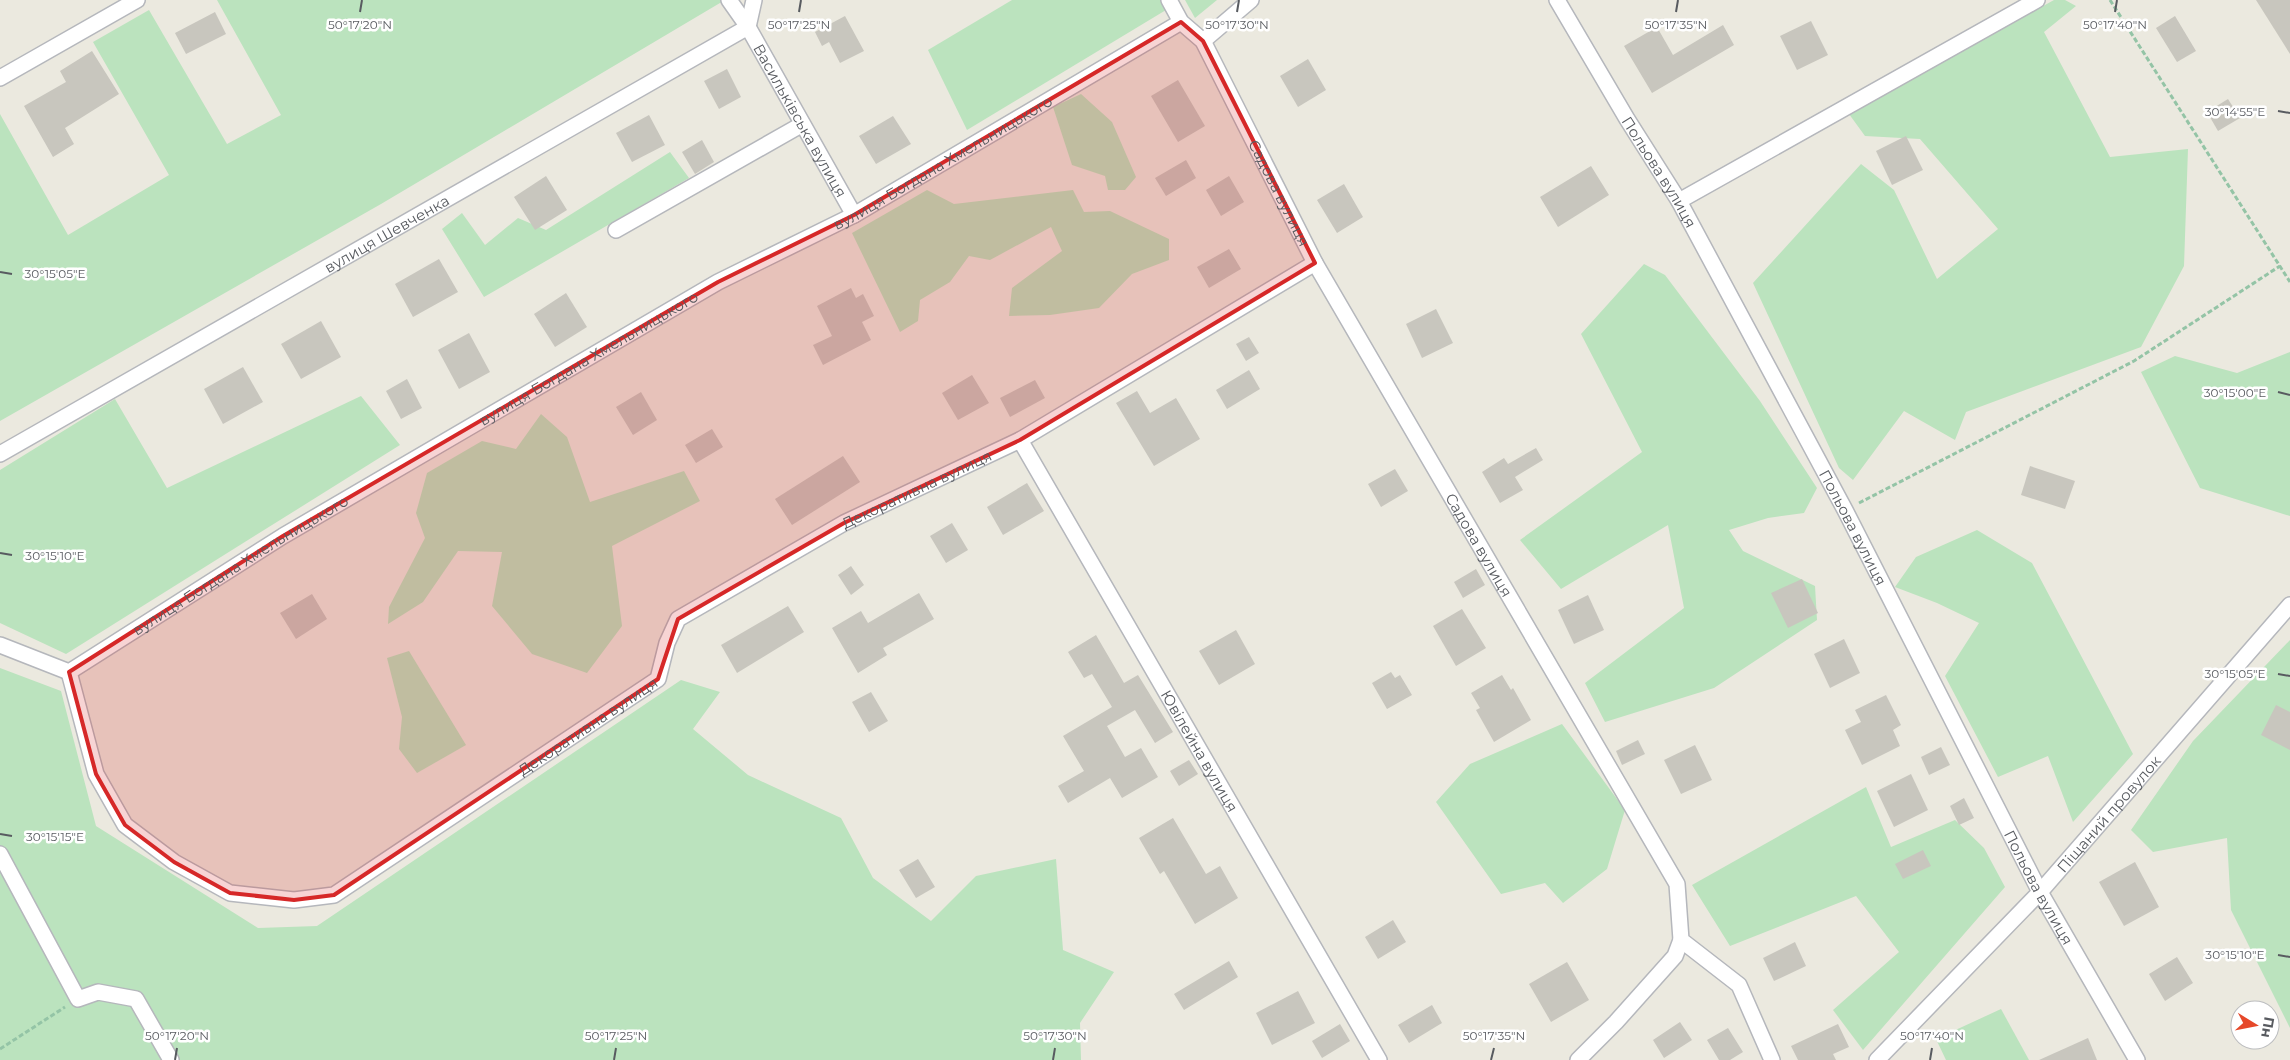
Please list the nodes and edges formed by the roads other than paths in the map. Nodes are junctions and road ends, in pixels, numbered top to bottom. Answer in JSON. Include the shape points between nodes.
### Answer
{"nodes":[{"id":1,"x":137,"y":0,"type":"edge"},
{"id":2,"x":729,"y":0,"type":"edge"},
{"id":3,"x":754,"y":0,"type":"edge"},
{"id":4,"x":1169,"y":0,"type":"edge"},
{"id":5,"x":1251,"y":0,"type":"edge"},
{"id":6,"x":1557,"y":0,"type":"edge"},
{"id":7,"x":2038,"y":0,"type":"edge"},
{"id":8,"x":1181,"y":22,"type":"junction"},
{"id":9,"x":748,"y":28,"type":"junction"},
{"id":10,"x":1203,"y":41,"type":"junction"},
{"id":11,"x":0,"y":78,"type":"edge"},
{"id":12,"x":801,"y":125,"type":"junction"},
{"id":13,"x":1679,"y":201,"type":"junction"},
{"id":14,"x":854,"y":216,"type":"junction"},
{"id":15,"x":616,"y":230,"type":"dead end"},
{"id":16,"x":1316,"y":263,"type":"junction"},
{"id":17,"x":1020,"y":440,"type":"junction"},
{"id":18,"x":0,"y":454,"type":"edge"},
{"id":19,"x":2290,"y":605,"type":"edge"},
{"id":20,"x":0,"y":644,"type":"edge"},
{"id":21,"x":69,"y":672,"type":"junction"},
{"id":22,"x":0,"y":854,"type":"edge"},
{"id":23,"x":2040,"y":892,"type":"junction"},
{"id":24,"x":1681,"y":940,"type":"junction"},
{"id":25,"x":171,"y":1060,"type":"edge"},
{"id":26,"x":1379,"y":1060,"type":"edge"},
{"id":27,"x":1578,"y":1060,"type":"edge"},
{"id":28,"x":1772,"y":1060,"type":"edge"},
{"id":29,"x":1877,"y":1060,"type":"edge"},
{"id":30,"x":2137,"y":1060,"type":"edge"}],
"edges":[{"from":1,"to":11,"type":"street"},
{"from":2,"to":9,"type":"street","name":"Васильківська вулиця"},
{"from":3,"to":9,"type":"street"},
{"from":4,"to":8,"type":"street"},
{"from":5,"to":10,"type":"street"},
{"from":6,"to":13,"type":"street","name":"Польова вулиця"},
{"from":7,"to":13,"type":"street"},
{"from":8,"to":10,"type":"street","name":"Садова вулиця"},
{"from":8,"to":14,"type":"street","name":"вулиця Богдана Хмельницького"},
{"from":9,"to":12,"type":"street","name":"Васильківська вулиця"},
{"from":9,"to":18,"type":"street","name":"вулиця Шевченка"},
{"from":10,"to":16,"type":"street","name":"Садова вулиця"},
{"from":12,"to":14,"type":"street","name":"Васильківська вулиця"},
{"from":12,"to":15,"type":"street"},
{"from":13,"to":23,"type":"street","name":"Польова вулиця","via":[[1845,510]]},
{"from":14,"to":21,"type":"street","name":"вулиця Богдана Хмельницького","via":[[710,287],[283,536]]},
{"from":16,"to":17,"type":"street","name":"Декоративна вулиця"},
{"from":16,"to":24,"type":"street","name":"Садова вулиця","via":[[1677,884]]},
{"from":17,"to":21,"type":"street","name":"Декоративна вулиця","via":[[844,523],[678,619],[658,679],[334,895],[294,900],[230,893],[174,862],[125,826],[96,774]]},
{"from":17,"to":26,"type":"street","name":"Ювілейна вулиця"},
{"from":19,"to":23,"type":"street","name":"Піщаний провулок"},
{"from":20,"to":21,"type":"street"},
{"from":22,"to":25,"type":"street","via":[[78,999],[98,992],[136,999]]},
{"from":23,"to":29,"type":"street","name":"Піщаний провулок"},
{"from":23,"to":30,"type":"street","name":"Польова вулиця"},
{"from":24,"to":27,"type":"street","via":[[1675,956]]},
{"from":24,"to":28,"type":"street","via":[[1738,985]]}]}
